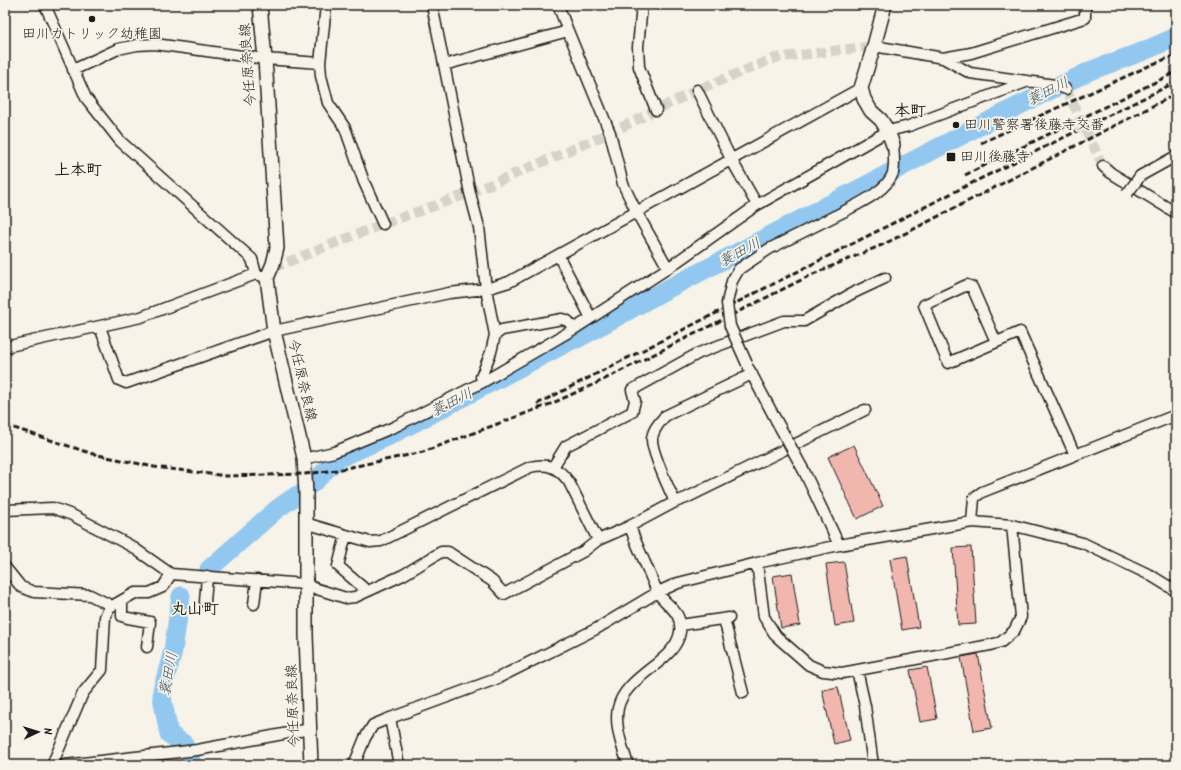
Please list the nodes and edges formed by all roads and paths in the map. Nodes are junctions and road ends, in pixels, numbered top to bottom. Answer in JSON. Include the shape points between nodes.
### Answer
{"nodes":[{"id":1,"x":45,"y":5,"type":"edge"},
{"id":2,"x":260,"y":5,"type":"edge"},
{"id":3,"x":326,"y":5,"type":"edge"},
{"id":4,"x":432,"y":5,"type":"edge"},
{"id":5,"x":558,"y":5,"type":"edge"},
{"id":6,"x":642,"y":5,"type":"edge"},
{"id":7,"x":885,"y":5,"type":"edge"},
{"id":8,"x":1085,"y":5,"type":"edge"},
{"id":9,"x":568,"y":31,"type":"junction"},
{"id":10,"x":874,"y":46,"type":"junction"},
{"id":11,"x":943,"y":58,"type":"junction"},
{"id":12,"x":265,"y":59,"type":"junction"},
{"id":13,"x":320,"y":63,"type":"junction"},
{"id":14,"x":444,"y":65,"type":"junction"},
{"id":15,"x":73,"y":70,"type":"junction"},
{"id":16,"x":1026,"y":82,"type":"junction"},
{"id":17,"x":861,"y":88,"type":"junction"},
{"id":18,"x":1066,"y":89,"type":"dead end"},
{"id":19,"x":697,"y":90,"type":"dead end"},
{"id":20,"x":656,"y":110,"type":"dead end"},
{"id":21,"x":888,"y":131,"type":"junction"},
{"id":22,"x":893,"y":145,"type":"joint"},
{"id":23,"x":1176,"y":156,"type":"edge"},
{"id":24,"x":731,"y":159,"type":"junction"},
{"id":25,"x":1103,"y":166,"type":"tunnel mouth"},
{"id":26,"x":1126,"y":196,"type":"dead end"},
{"id":27,"x":757,"y":204,"type":"junction"},
{"id":28,"x":637,"y":213,"type":"junction"},
{"id":29,"x":1176,"y":213,"type":"edge"},
{"id":30,"x":383,"y":224,"type":"dead end"},
{"id":31,"x":558,"y":255,"type":"junction"},
{"id":32,"x":668,"y":268,"type":"junction"},
{"id":33,"x":262,"y":276,"type":"junction"},
{"id":34,"x":885,"y":278,"type":"dead end"},
{"id":35,"x":486,"y":289,"type":"junction"},
{"id":36,"x":591,"y":318,"type":"junction"},
{"id":37,"x":100,"y":327,"type":"junction"},
{"id":38,"x":574,"y":329,"type":"junction"},
{"id":39,"x":274,"y":331,"type":"junction"},
{"id":40,"x":494,"y":335,"type":"junction"},
{"id":41,"x":996,"y":342,"type":"junction"},
{"id":42,"x":5,"y":348,"type":"edge"},
{"id":43,"x":749,"y":369,"type":"junction"},
{"id":44,"x":482,"y":382,"type":"junction"},
{"id":45,"x":865,"y":410,"type":"dead end"},
{"id":46,"x":1176,"y":415,"type":"edge"},
{"id":47,"x":1075,"y":455,"type":"junction"},
{"id":48,"x":304,"y":458,"type":"junction"},
{"id":49,"x":553,"y":467,"type":"junction"},
{"id":50,"x":675,"y":502,"type":"junction"},
{"id":51,"x":5,"y":510,"type":"edge"},
{"id":52,"x":972,"y":522,"type":"junction"},
{"id":53,"x":305,"y":523,"type":"junction"},
{"id":54,"x":630,"y":526,"type":"junction"},
{"id":55,"x":1012,"y":526,"type":"junction"},
{"id":56,"x":346,"y":535,"type":"junction"},
{"id":57,"x":598,"y":540,"type":"junction"},
{"id":58,"x":838,"y":545,"type":"junction"},
{"id":59,"x":757,"y":563,"type":"junction"},
{"id":60,"x":5,"y":567,"type":"edge"},
{"id":61,"x":171,"y":574,"type":"junction"},
{"id":62,"x":208,"y":576,"type":"junction"},
{"id":63,"x":257,"y":580,"type":"junction"},
{"id":64,"x":305,"y":584,"type":"junction"},
{"id":65,"x":367,"y":591,"type":"junction"},
{"id":66,"x":1176,"y":591,"type":"edge"},
{"id":67,"x":658,"y":592,"type":"junction"},
{"id":68,"x":122,"y":600,"type":"junction"},
{"id":69,"x":205,"y":602,"type":"dead end"},
{"id":70,"x":254,"y":604,"type":"dead end"},
{"id":71,"x":110,"y":605,"type":"junction"},
{"id":72,"x":680,"y":624,"type":"junction"},
{"id":73,"x":146,"y":646,"type":"dead end"},
{"id":74,"x":858,"y":670,"type":"junction"},
{"id":75,"x":744,"y":693,"type":"dead end"},
{"id":76,"x":390,"y":718,"type":"junction"},
{"id":77,"x":310,"y":729,"type":"junction"},
{"id":78,"x":52,"y":765,"type":"edge"},
{"id":79,"x":65,"y":765,"type":"edge"},
{"id":80,"x":311,"y":765,"type":"edge"},
{"id":81,"x":354,"y":765,"type":"edge"},
{"id":82,"x":399,"y":765,"type":"edge"},
{"id":83,"x":628,"y":765,"type":"edge"},
{"id":84,"x":874,"y":765,"type":"edge"}],
"edges":[{"from":1,"to":15,"type":"street"},
{"from":2,"to":12,"type":"main road","name":"今任原奈良線"},
{"from":3,"to":13,"type":"street"},
{"from":4,"to":14,"type":"street"},
{"from":5,"to":9,"type":"street"},
{"from":6,"to":20,"type":"street","via":[[638,47],[640,67]]},
{"from":7,"to":10,"type":"main road"},
{"from":8,"to":11,"type":"street","via":[[1085,18],[971,53]]},
{"from":9,"to":14,"type":"street"},
{"from":9,"to":28,"type":"street","via":[[610,133],[623,184]]},
{"from":10,"to":11,"type":"street"},
{"from":10,"to":17,"type":"main road"},
{"from":11,"to":16,"type":"street","via":[[970,73]]},
{"from":12,"to":13,"type":"street"},
{"from":12,"to":15,"type":"street","via":[[155,44],[137,45],[118,49]]},
{"from":12,"to":33,"type":"main road","name":"今任原奈良線","via":[[276,248],[273,264]]},
{"from":13,"to":30,"type":"street","via":[[328,103],[345,128],[364,182]]},
{"from":14,"to":35,"type":"street","via":[[479,227]]},
{"from":15,"to":33,"type":"street","via":[[86,98],[120,140],[252,259]]},
{"from":16,"to":18,"type":"street","via":[[1055,85]]},
{"from":16,"to":21,"type":"street","via":[[909,126]]},
{"from":17,"to":21,"type":"main road","via":[[871,111]]},
{"from":17,"to":24,"type":"street"},
{"from":19,"to":24,"type":"street"},
{"from":21,"to":22,"type":"main road"},
{"from":21,"to":27,"type":"street"},
{"from":22,"to":43,"type":"street","bridge":true,"via":[[895,162],[886,185],[865,201],[769,249],[739,269],[732,281],[727,303],[730,326]]},
{"from":23,"to":26,"type":"street","bridge":true,"via":[[1140,176]]},
{"from":24,"to":27,"type":"street"},
{"from":24,"to":28,"type":"street"},
{"from":25,"to":29,"type":"street"},
{"from":27,"to":32,"type":"street"},
{"from":28,"to":31,"type":"street"},
{"from":28,"to":32,"type":"street"},
{"from":31,"to":35,"type":"street","via":[[509,282]]},
{"from":31,"to":36,"type":"street"},
{"from":32,"to":36,"type":"street"},
{"from":33,"to":37,"type":"street","via":[[141,317]]},
{"from":33,"to":39,"type":"main road","name":"今任原奈良線"},
{"from":34,"to":49,"type":"street","via":[[804,320],[784,321],[699,353],[632,390],[635,401],[632,412],[566,446]]},
{"from":35,"to":39,"type":"street","via":[[450,293]]},
{"from":35,"to":40,"type":"street"},
{"from":36,"to":38,"type":"street"},
{"from":37,"to":39,"type":"street","via":[[119,380],[126,382]]},
{"from":37,"to":42,"type":"street"},
{"from":38,"to":40,"type":"street","via":[[568,321],[562,319],[502,330]]},
{"from":38,"to":44,"type":"street"},
{"from":39,"to":48,"type":"main road","name":"今任原奈良線"},
{"from":40,"to":44,"type":"street","via":[[491,352],[481,377]]},
{"from":41,"to":41,"type":"street","via":[[948,363],[924,305],[967,285],[972,287]]},
{"from":41,"to":47,"type":"street","via":[[1020,332]]},
{"from":43,"to":50,"type":"street","via":[[666,416],[657,425],[652,440]]},
{"from":43,"to":58,"type":"street","bridge":true,"via":[[804,471]]},
{"from":44,"to":48,"type":"street","via":[[394,427],[334,452]]},
{"from":45,"to":50,"type":"street"},
{"from":46,"to":47,"type":"street"},
{"from":47,"to":52,"type":"street","via":[[982,492],[974,498]]},
{"from":48,"to":53,"type":"main road","name":"今任原奈良線"},
{"from":49,"to":56,"type":"street","via":[[530,467],[382,541],[370,542]]},
{"from":49,"to":57,"type":"street","via":[[564,474],[570,482]]},
{"from":50,"to":54,"type":"street"},
{"from":51,"to":61,"type":"street","via":[[53,508],[72,514],[131,546]]},
{"from":52,"to":55,"type":"street"},
{"from":52,"to":58,"type":"street"},
{"from":53,"to":56,"type":"street"},
{"from":53,"to":64,"type":"main road","name":"今任原奈良線"},
{"from":54,"to":57,"type":"street"},
{"from":54,"to":67,"type":"street"},
{"from":55,"to":66,"type":"street","via":[[1083,543]]},
{"from":55,"to":74,"type":"street","via":[[1021,617],[1014,631],[1001,642],[990,645]]},
{"from":56,"to":65,"type":"street","via":[[338,566]]},
{"from":57,"to":65,"type":"street","via":[[584,551],[504,594],[492,581],[448,552],[441,552],[403,575]]},
{"from":58,"to":59,"type":"street"},
{"from":59,"to":67,"type":"street","via":[[678,583]]},
{"from":59,"to":74,"type":"street","via":[[764,617],[776,636],[809,665],[823,671],[842,673]]},
{"from":60,"to":71,"type":"street","via":[[21,586],[34,592],[90,595]]},
{"from":61,"to":62,"type":"street"},
{"from":61,"to":68,"type":"street","via":[[163,587],[149,593],[135,593]]},
{"from":62,"to":63,"type":"street"},
{"from":62,"to":69,"type":"street"},
{"from":63,"to":64,"type":"street"},
{"from":63,"to":70,"type":"street"},
{"from":64,"to":65,"type":"street","via":[[346,598]]},
{"from":64,"to":77,"type":"main road","name":"今任原奈良線"},
{"from":67,"to":72,"type":"street","via":[[676,611]]},
{"from":67,"to":76,"type":"street","via":[[596,629],[496,679]]},
{"from":68,"to":71,"type":"street"},
{"from":68,"to":73,"type":"street","via":[[122,616],[150,622]]},
{"from":71,"to":78,"type":"street","via":[[105,617],[102,670],[82,693]]},
{"from":72,"to":75,"type":"street","via":[[727,618]]},
{"from":72,"to":83,"type":"street","via":[[680,632],[673,650],[638,679],[623,697],[618,709],[618,729]]},
{"from":74,"to":84,"type":"street"},
{"from":76,"to":81,"type":"street","via":[[374,725],[365,738]]},
{"from":76,"to":82,"type":"street"},
{"from":77,"to":79,"type":"street","via":[[197,750]]},
{"from":77,"to":80,"type":"main road","name":"今任原奈良線"}]}
